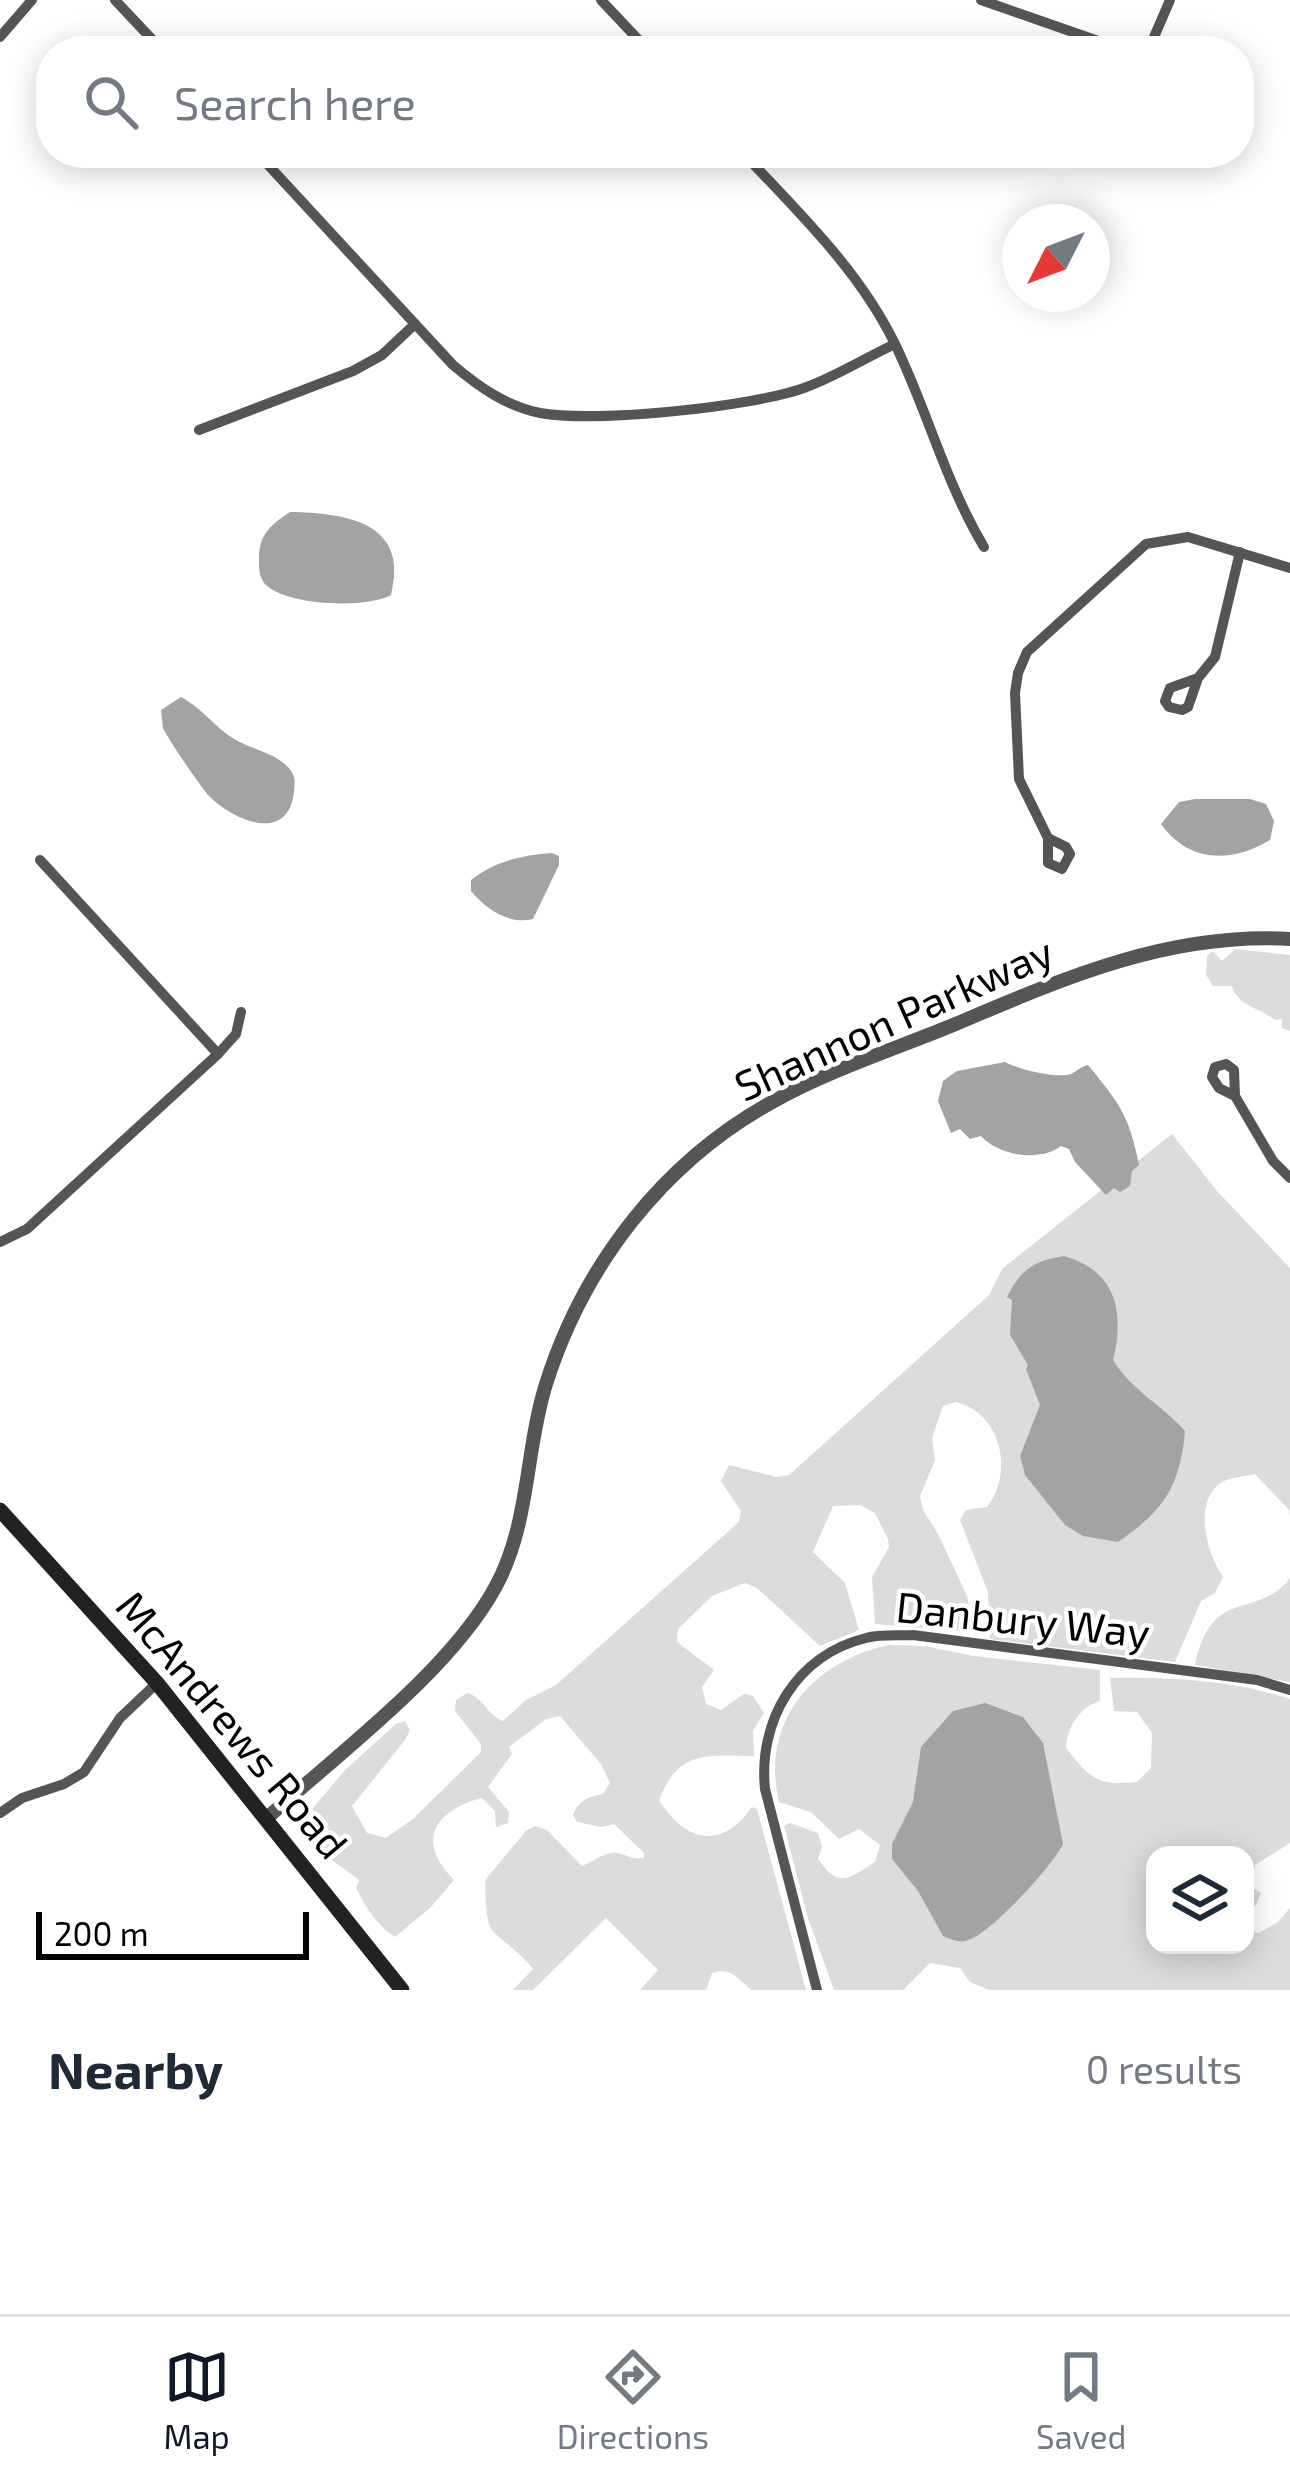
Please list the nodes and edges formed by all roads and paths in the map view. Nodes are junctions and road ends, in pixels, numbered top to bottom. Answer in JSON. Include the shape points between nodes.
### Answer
{"nodes":[{"id":1,"x":32,"y":0,"type":"edge"},
{"id":2,"x":116,"y":0,"type":"edge"},
{"id":3,"x":602,"y":0,"type":"edge"},
{"id":4,"x":981,"y":0,"type":"edge"},
{"id":5,"x":1025,"y":0,"type":"edge"},
{"id":6,"x":1171,"y":0,"type":"edge"},
{"id":7,"x":1021,"y":14,"type":"junction"},
{"id":8,"x":149,"y":36,"type":"edge"},
{"id":9,"x":635,"y":36,"type":"edge"},
{"id":10,"x":1082,"y":36,"type":"edge"},
{"id":11,"x":1155,"y":36,"type":"edge"},
{"id":12,"x":0,"y":37,"type":"edge"},
{"id":13,"x":271,"y":168,"type":"edge"},
{"id":14,"x":757,"y":168,"type":"edge"},
{"id":15,"x":415,"y":324,"type":"junction"},
{"id":16,"x":895,"y":344,"type":"junction"},
{"id":17,"x":200,"y":430,"type":"dead end"},
{"id":18,"x":984,"y":547,"type":"dead end"},
{"id":19,"x":1240,"y":552,"type":"junction"},
{"id":20,"x":1290,"y":568,"type":"edge"},
{"id":21,"x":1198,"y":678,"type":"dead end"},
{"id":22,"x":1048,"y":838,"type":"dead end"},
{"id":23,"x":40,"y":860,"type":"dead end"},
{"id":24,"x":1290,"y":939,"type":"edge"},
{"id":25,"x":241,"y":1012,"type":"dead end"},
{"id":26,"x":218,"y":1054,"type":"junction"},
{"id":27,"x":1235,"y":1096,"type":"dead end"},
{"id":28,"x":1290,"y":1178,"type":"edge"},
{"id":29,"x":0,"y":1242,"type":"edge"},
{"id":30,"x":0,"y":1510,"type":"edge"},
{"id":31,"x":157,"y":1683,"type":"junction"},
{"id":32,"x":1290,"y":1690,"type":"edge"},
{"id":33,"x":0,"y":1813,"type":"edge"},
{"id":34,"x":267,"y":1818,"type":"junction"},
{"id":35,"x":402,"y":1990,"type":"edge"},
{"id":36,"x":817,"y":1990,"type":"edge"}],
"edges":[{"from":1,"to":12,"type":"street"},
{"from":2,"to":8,"type":"street"},
{"from":3,"to":9,"type":"street"},
{"from":4,"to":7,"type":"street"},
{"from":5,"to":7,"type":"street"},
{"from":6,"to":11,"type":"street"},
{"from":7,"to":10,"type":"street"},
{"from":13,"to":15,"type":"street"},
{"from":14,"to":16,"type":"street","via":[[847,267]]},
{"from":15,"to":16,"type":"street","via":[[478,386],[537,412],[575,417],[750,403],[805,388]]},
{"from":15,"to":17,"type":"street","via":[[352,371]]},
{"from":16,"to":18,"type":"street"},
{"from":19,"to":20,"type":"street"},
{"from":19,"to":21,"type":"street","via":[[1215,657]]},
{"from":19,"to":22,"type":"street","via":[[1188,536],[1146,544],[1027,652],[1015,693],[1019,779]]},
{"from":23,"to":26,"type":"street"},
{"from":24,"to":34,"type":"street","name":"Shannon Parkway","via":[[1198,943],[1074,974],[776,1100],[670,1177],[626,1226],[564,1333],[513,1546],[475,1622]]},
{"from":25,"to":26,"type":"street","via":[[236,1034]]},
{"from":26,"to":29,"type":"street","via":[[27,1228]]},
{"from":27,"to":28,"type":"street"},
{"from":30,"to":31,"type":"main road","name":"McAndrews Road"},
{"from":31,"to":33,"type":"street","via":[[119,1718],[84,1772]]},
{"from":31,"to":34,"type":"main road","name":"McAndrews Road"},
{"from":32,"to":36,"type":"street","name":"Danbury Way","via":[[913,1635],[867,1637],[826,1654],[790,1686],[770,1724],[763,1765]]},
{"from":34,"to":35,"type":"main road","name":"McAndrews Road"}]}
